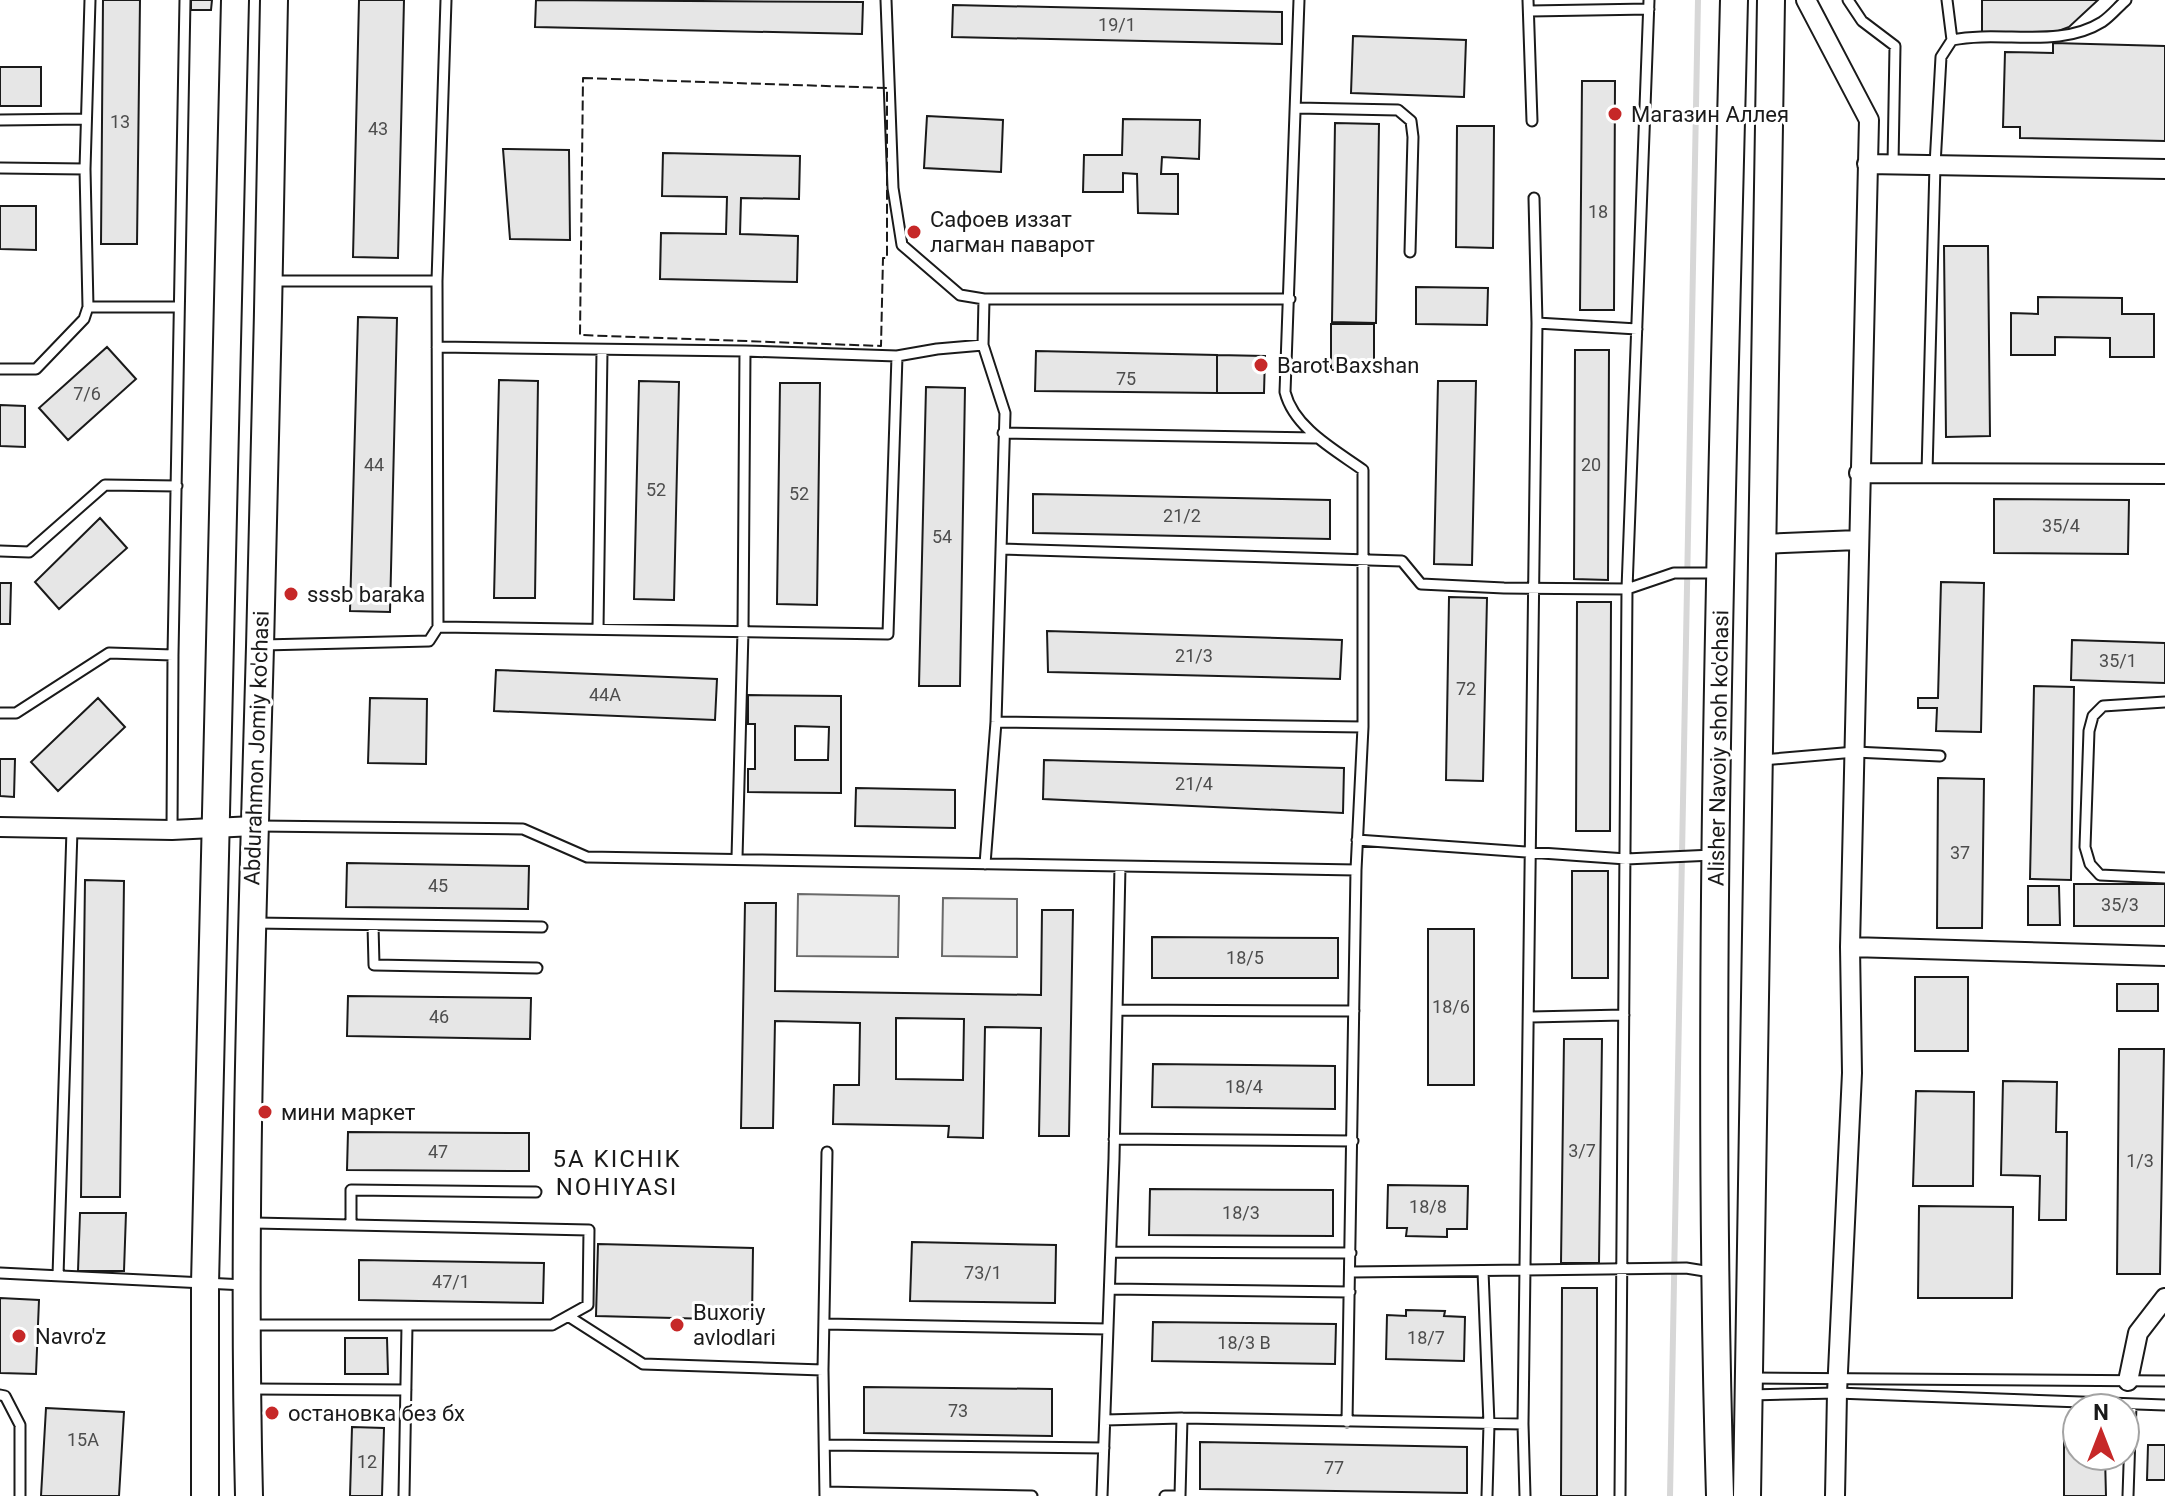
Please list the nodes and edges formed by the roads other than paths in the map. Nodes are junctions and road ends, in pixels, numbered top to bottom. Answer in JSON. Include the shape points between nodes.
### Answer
{"nodes":[{"id":1,"x":90,"y":0,"type":"edge"},
{"id":2,"x":185,"y":0,"type":"edge"},
{"id":3,"x":235,"y":0,"type":"edge"},
{"id":4,"x":274,"y":0,"type":"edge"},
{"id":5,"x":446,"y":0,"type":"edge"},
{"id":6,"x":886,"y":0,"type":"edge"},
{"id":7,"x":1299,"y":0,"type":"edge"},
{"id":8,"x":1734,"y":0,"type":"edge"},
{"id":9,"x":1771,"y":0,"type":"edge"},
{"id":10,"x":1806,"y":0,"type":"edge"},
{"id":11,"x":1848,"y":0,"type":"edge"},
{"id":12,"x":1947,"y":0,"type":"edge"},
{"id":13,"x":2126,"y":0,"type":"edge"},
{"id":14,"x":1649,"y":4,"type":"edge"},
{"id":15,"x":1529,"y":5,"type":"edge"},
{"id":16,"x":1952,"y":40,"type":"junction"},
{"id":17,"x":1297,"y":108,"type":"junction"},
{"id":18,"x":86,"y":119,"type":"junction"},
{"id":19,"x":0,"y":120,"type":"edge"},
{"id":20,"x":1532,"y":121,"type":"dead end"},
{"id":21,"x":1867,"y":164,"type":"junction"},
{"id":22,"x":1893,"y":164,"type":"junction"},
{"id":23,"x":1935,"y":165,"type":"junction"},
{"id":24,"x":0,"y":168,"type":"edge"},
{"id":25,"x":85,"y":169,"type":"junction"},
{"id":26,"x":2165,"y":169,"type":"edge"},
{"id":27,"x":1534,"y":198,"type":"dead end"},
{"id":28,"x":1410,"y":252,"type":"dead end"},
{"id":29,"x":269,"y":281,"type":"junction"},
{"id":30,"x":437,"y":281,"type":"junction"},
{"id":31,"x":984,"y":299,"type":"junction"},
{"id":32,"x":1290,"y":299,"type":"junction"},
{"id":33,"x":88,"y":307,"type":"junction"},
{"id":34,"x":178,"y":307,"type":"junction"},
{"id":35,"x":1537,"y":323,"type":"junction"},
{"id":36,"x":1637,"y":329,"type":"junction"},
{"id":37,"x":983,"y":345,"type":"junction"},
{"id":38,"x":437,"y":347,"type":"junction"},
{"id":39,"x":602,"y":351,"type":"junction"},
{"id":40,"x":745,"y":351,"type":"junction"},
{"id":41,"x":897,"y":356,"type":"junction"},
{"id":42,"x":0,"y":369,"type":"edge"},
{"id":43,"x":1003,"y":433,"type":"junction"},
{"id":44,"x":1317,"y":438,"type":"junction"},
{"id":45,"x":1859,"y":473,"type":"junction"},
{"id":46,"x":1927,"y":473,"type":"junction"},
{"id":47,"x":2165,"y":474,"type":"edge"},
{"id":48,"x":177,"y":486,"type":"junction"},
{"id":49,"x":1858,"y":540,"type":"junction"},
{"id":50,"x":1762,"y":544,"type":"junction"},
{"id":51,"x":1001,"y":549,"type":"junction"},
{"id":52,"x":0,"y":551,"type":"edge"},
{"id":53,"x":1363,"y":559,"type":"junction"},
{"id":54,"x":1712,"y":573,"type":"junction"},
{"id":55,"x":1535,"y":589,"type":"junction"},
{"id":56,"x":1627,"y":589,"type":"junction"},
{"id":57,"x":438,"y":627,"type":"junction"},
{"id":58,"x":598,"y":629,"type":"junction"},
{"id":59,"x":743,"y":631,"type":"junction"},
{"id":60,"x":260,"y":645,"type":"junction"},
{"id":61,"x":173,"y":655,"type":"junction"},
{"id":62,"x":2165,"y":702,"type":"edge"},
{"id":63,"x":0,"y":713,"type":"edge"},
{"id":64,"x":996,"y":722,"type":"junction"},
{"id":65,"x":1363,"y":727,"type":"junction"},
{"id":66,"x":1855,"y":752,"type":"junction"},
{"id":67,"x":1940,"y":756,"type":"dead end"},
{"id":68,"x":1758,"y":760,"type":"junction"},
{"id":69,"x":215,"y":826,"type":"junction"},
{"id":70,"x":254,"y":826,"type":"junction"},
{"id":71,"x":0,"y":827,"type":"edge"},
{"id":72,"x":72,"y":830,"type":"junction"},
{"id":73,"x":172,"y":830,"type":"junction"},
{"id":74,"x":1357,"y":840,"type":"junction"},
{"id":75,"x":1529,"y":854,"type":"junction"},
{"id":76,"x":1706,"y":855,"type":"junction"},
{"id":77,"x":737,"y":858,"type":"junction"},
{"id":78,"x":1626,"y":859,"type":"junction"},
{"id":79,"x":985,"y":864,"type":"junction"},
{"id":80,"x":1120,"y":866,"type":"junction"},
{"id":81,"x":1356,"y":870,"type":"junction"},
{"id":82,"x":2165,"y":878,"type":"edge"},
{"id":83,"x":250,"y":923,"type":"junction"},
{"id":84,"x":373,"y":925,"type":"junction"},
{"id":85,"x":542,"y":927,"type":"dead end"},
{"id":86,"x":1850,"y":947,"type":"junction"},
{"id":87,"x":2165,"y":956,"type":"edge"},
{"id":88,"x":537,"y":968,"type":"dead end"},
{"id":89,"x":1117,"y":1010,"type":"junction"},
{"id":90,"x":1354,"y":1011,"type":"junction"},
{"id":91,"x":1624,"y":1015,"type":"junction"},
{"id":92,"x":1530,"y":1017,"type":"junction"},
{"id":93,"x":1114,"y":1139,"type":"junction"},
{"id":94,"x":1353,"y":1141,"type":"junction"},
{"id":95,"x":827,"y":1152,"type":"dead end"},
{"id":96,"x":536,"y":1192,"type":"dead end"},
{"id":97,"x":247,"y":1223,"type":"junction"},
{"id":98,"x":351,"y":1224,"type":"junction"},
{"id":99,"x":1111,"y":1252,"type":"junction"},
{"id":100,"x":1351,"y":1253,"type":"junction"},
{"id":101,"x":1622,"y":1269,"type":"junction"},
{"id":102,"x":1483,"y":1271,"type":"junction"},
{"id":103,"x":1524,"y":1271,"type":"junction"},
{"id":104,"x":1351,"y":1272,"type":"junction"},
{"id":105,"x":1713,"y":1272,"type":"junction"},
{"id":106,"x":0,"y":1273,"type":"edge"},
{"id":107,"x":58,"y":1276,"type":"junction"},
{"id":108,"x":205,"y":1284,"type":"junction"},
{"id":109,"x":245,"y":1285,"type":"junction"},
{"id":110,"x":1110,"y":1289,"type":"junction"},
{"id":111,"x":1350,"y":1292,"type":"junction"},
{"id":112,"x":2165,"y":1298,"type":"edge"},
{"id":113,"x":568,"y":1316,"type":"junction"},
{"id":114,"x":824,"y":1324,"type":"junction"},
{"id":115,"x":246,"y":1325,"type":"junction"},
{"id":116,"x":407,"y":1325,"type":"junction"},
{"id":117,"x":1108,"y":1329,"type":"junction"},
{"id":118,"x":823,"y":1370,"type":"junction"},
{"id":119,"x":2128,"y":1381,"type":"junction"},
{"id":120,"x":2165,"y":1381,"type":"edge"},
{"id":121,"x":1837,"y":1385,"type":"junction"},
{"id":122,"x":1747,"y":1387,"type":"junction"},
{"id":123,"x":246,"y":1389,"type":"junction"},
{"id":124,"x":406,"y":1390,"type":"junction"},
{"id":125,"x":0,"y":1395,"type":"edge"},
{"id":126,"x":2061,"y":1400,"type":"edge"},
{"id":127,"x":2141,"y":1405,"type":"edge"},
{"id":128,"x":2165,"y":1405,"type":"edge"},
{"id":129,"x":1182,"y":1418,"type":"junction"},
{"id":130,"x":1105,"y":1420,"type":"junction"},
{"id":131,"x":1347,"y":1422,"type":"junction"},
{"id":132,"x":1489,"y":1424,"type":"junction"},
{"id":133,"x":1523,"y":1424,"type":"junction"},
{"id":134,"x":825,"y":1445,"type":"junction"},
{"id":135,"x":1104,"y":1448,"type":"junction"},
{"id":136,"x":2129,"y":1472,"type":"edge"},
{"id":137,"x":825,"y":1494,"type":"edge"},
{"id":138,"x":20,"y":1496,"type":"edge"},
{"id":139,"x":205,"y":1496,"type":"edge"},
{"id":140,"x":249,"y":1496,"type":"edge"},
{"id":141,"x":404,"y":1496,"type":"edge"},
{"id":142,"x":1032,"y":1496,"type":"edge"},
{"id":143,"x":1102,"y":1496,"type":"edge"},
{"id":144,"x":1165,"y":1496,"type":"edge"},
{"id":145,"x":1180,"y":1496,"type":"edge"},
{"id":146,"x":1487,"y":1496,"type":"edge"},
{"id":147,"x":1525,"y":1496,"type":"edge"},
{"id":148,"x":1620,"y":1496,"type":"edge"},
{"id":149,"x":1720,"y":1496,"type":"edge"},
{"id":150,"x":1747,"y":1496,"type":"edge"},
{"id":151,"x":1835,"y":1496,"type":"edge"},
{"id":152,"x":2128,"y":1496,"type":"edge"}],
"edges":[{"from":1,"to":18,"type":"lane"},
{"from":2,"to":34,"type":"lane"},
{"from":3,"to":69,"type":"street","name":"Abdurahmon Jomiy ko'chasi"},
{"from":4,"to":29,"type":"street","name":"Abdurahmon Jomiy ko'chasi"},
{"from":5,"to":30,"type":"lane"},
{"from":6,"to":31,"type":"lane","via":[[893,188],[902,245],[960,295]]},
{"from":7,"to":17,"type":"lane"},
{"from":8,"to":54,"type":"street","name":"Alisher Navoiy shoh ko'chasi"},
{"from":9,"to":50,"type":"street","name":"Alisher Navoiy shoh ko'chasi"},
{"from":10,"to":21,"type":"street","via":[[1869,120]]},
{"from":11,"to":22,"type":"lane","via":[[1862,21],[1895,46]]},
{"from":12,"to":16,"type":"lane"},
{"from":13,"to":16,"type":"lane","via":[[2102,22],[2058,38],[1976,35]]},
{"from":14,"to":15,"type":"lane"},
{"from":14,"to":36,"type":"lane"},
{"from":15,"to":20,"type":"lane"},
{"from":16,"to":23,"type":"lane","via":[[1941,57]]},
{"from":17,"to":28,"type":"lane","via":[[1398,110],[1411,121]]},
{"from":17,"to":32,"type":"lane"},
{"from":18,"to":19,"type":"lane"},
{"from":18,"to":25,"type":"lane"},
{"from":21,"to":22,"type":"street"},
{"from":21,"to":45,"type":"street"},
{"from":22,"to":23,"type":"street"},
{"from":23,"to":26,"type":"street"},
{"from":23,"to":46,"type":"lane"},
{"from":24,"to":25,"type":"lane"},
{"from":25,"to":33,"type":"lane"},
{"from":27,"to":35,"type":"lane"},
{"from":29,"to":30,"type":"lane"},
{"from":29,"to":60,"type":"street","name":"Abdurahmon Jomiy ko'chasi"},
{"from":30,"to":38,"type":"lane"},
{"from":31,"to":32,"type":"lane"},
{"from":31,"to":37,"type":"lane"},
{"from":32,"to":44,"type":"lane","via":[[1285,392]]},
{"from":33,"to":34,"type":"lane"},
{"from":33,"to":42,"type":"lane","via":[[84,319],[36,369]]},
{"from":34,"to":48,"type":"lane"},
{"from":35,"to":36,"type":"lane"},
{"from":35,"to":55,"type":"lane"},
{"from":36,"to":56,"type":"lane"},
{"from":37,"to":41,"type":"lane"},
{"from":37,"to":43,"type":"lane","via":[[1005,413]]},
{"from":38,"to":39,"type":"lane"},
{"from":38,"to":57,"type":"lane"},
{"from":39,"to":40,"type":"lane"},
{"from":39,"to":58,"type":"lane"},
{"from":40,"to":41,"type":"lane"},
{"from":40,"to":59,"type":"lane"},
{"from":41,"to":59,"type":"lane","via":[[888,634]]},
{"from":43,"to":44,"type":"lane"},
{"from":43,"to":51,"type":"lane"},
{"from":44,"to":53,"type":"lane","via":[[1363,470]]},
{"from":45,"to":46,"type":"street"},
{"from":45,"to":49,"type":"street"},
{"from":46,"to":47,"type":"street"},
{"from":48,"to":52,"type":"lane","via":[[105,485],[29,552]]},
{"from":48,"to":61,"type":"lane"},
{"from":49,"to":50,"type":"street"},
{"from":49,"to":66,"type":"street"},
{"from":50,"to":68,"type":"street","name":"Alisher Navoiy shoh ko'chasi"},
{"from":51,"to":53,"type":"lane"},
{"from":51,"to":64,"type":"lane"},
{"from":53,"to":55,"type":"lane","via":[[1402,561],[1421,584]]},
{"from":53,"to":65,"type":"lane"},
{"from":54,"to":56,"type":"lane","via":[[1674,573]]},
{"from":54,"to":76,"type":"street","name":"Alisher Navoiy shoh ko'chasi"},
{"from":55,"to":56,"type":"lane"},
{"from":55,"to":75,"type":"lane"},
{"from":56,"to":78,"type":"lane"},
{"from":57,"to":58,"type":"lane"},
{"from":57,"to":60,"type":"lane","via":[[429,641]]},
{"from":58,"to":59,"type":"lane"},
{"from":59,"to":77,"type":"lane"},
{"from":60,"to":70,"type":"street","name":"Abdurahmon Jomiy ko'chasi"},
{"from":61,"to":63,"type":"lane","via":[[109,653],[16,713]]},
{"from":61,"to":73,"type":"lane"},
{"from":62,"to":82,"type":"lane","via":[[2103,706],[2093,716],[2085,847],[2100,875]]},
{"from":64,"to":65,"type":"lane"},
{"from":64,"to":79,"type":"lane"},
{"from":65,"to":74,"type":"lane"},
{"from":66,"to":67,"type":"lane"},
{"from":66,"to":68,"type":"lane"},
{"from":66,"to":86,"type":"street"},
{"from":68,"to":122,"type":"street","name":"Alisher Navoiy shoh ko'chasi"},
{"from":69,"to":70,"type":"street"},
{"from":69,"to":73,"type":"street"},
{"from":69,"to":108,"type":"street","name":"Abdurahmon Jomiy ko'chasi"},
{"from":70,"to":77,"type":"lane","via":[[523,829],[587,857]]},
{"from":70,"to":83,"type":"street","name":"Abdurahmon Jomiy ko'chasi"},
{"from":71,"to":72,"type":"street"},
{"from":72,"to":73,"type":"street"},
{"from":72,"to":107,"type":"lane"},
{"from":74,"to":75,"type":"lane"},
{"from":74,"to":81,"type":"lane"},
{"from":75,"to":78,"type":"lane"},
{"from":75,"to":92,"type":"lane"},
{"from":76,"to":78,"type":"lane"},
{"from":76,"to":105,"type":"street","name":"Alisher Navoiy shoh ko'chasi"},
{"from":77,"to":79,"type":"lane"},
{"from":78,"to":91,"type":"lane"},
{"from":79,"to":80,"type":"lane"},
{"from":80,"to":81,"type":"lane"},
{"from":80,"to":89,"type":"lane"},
{"from":81,"to":90,"type":"lane"},
{"from":83,"to":84,"type":"lane"},
{"from":83,"to":97,"type":"street","name":"Abdurahmon Jomiy ko'chasi"},
{"from":84,"to":85,"type":"lane"},
{"from":84,"to":88,"type":"lane","via":[[374,965]]},
{"from":86,"to":87,"type":"street"},
{"from":86,"to":121,"type":"street","via":[[1852,1073]]},
{"from":89,"to":90,"type":"lane"},
{"from":89,"to":93,"type":"lane"},
{"from":90,"to":94,"type":"lane"},
{"from":91,"to":92,"type":"lane"},
{"from":91,"to":101,"type":"lane"},
{"from":92,"to":103,"type":"lane"},
{"from":93,"to":94,"type":"lane"},
{"from":93,"to":99,"type":"lane"},
{"from":94,"to":100,"type":"lane"},
{"from":95,"to":114,"type":"lane"},
{"from":96,"to":98,"type":"lane","via":[[351,1190]]},
{"from":97,"to":98,"type":"lane"},
{"from":97,"to":109,"type":"street","name":"Abdurahmon Jomiy ko'chasi"},
{"from":98,"to":113,"type":"lane","via":[[589,1230],[588,1305]]},
{"from":99,"to":100,"type":"lane"},
{"from":99,"to":110,"type":"lane"},
{"from":100,"to":104,"type":"lane"},
{"from":101,"to":103,"type":"lane"},
{"from":101,"to":105,"type":"lane"},
{"from":101,"to":148,"type":"lane"},
{"from":102,"to":103,"type":"lane"},
{"from":102,"to":104,"type":"lane"},
{"from":102,"to":132,"type":"lane"},
{"from":103,"to":133,"type":"lane"},
{"from":104,"to":111,"type":"lane"},
{"from":105,"to":149,"type":"street","name":"Alisher Navoiy shoh ko'chasi"},
{"from":106,"to":107,"type":"lane"},
{"from":107,"to":108,"type":"lane"},
{"from":108,"to":109,"type":"lane"},
{"from":108,"to":139,"type":"street","name":"Abdurahmon Jomiy ko'chasi"},
{"from":109,"to":115,"type":"street","name":"Abdurahmon Jomiy ko'chasi"},
{"from":110,"to":111,"type":"lane"},
{"from":110,"to":117,"type":"lane"},
{"from":111,"to":131,"type":"lane"},
{"from":112,"to":119,"type":"street","via":[[2138,1333]]},
{"from":113,"to":116,"type":"lane","via":[[552,1325]]},
{"from":113,"to":118,"type":"lane","via":[[643,1364]]},
{"from":114,"to":117,"type":"lane"},
{"from":114,"to":118,"type":"lane"},
{"from":115,"to":116,"type":"lane"},
{"from":115,"to":123,"type":"street","name":"Abdurahmon Jomiy ko'chasi"},
{"from":116,"to":124,"type":"lane"},
{"from":117,"to":130,"type":"lane"},
{"from":118,"to":134,"type":"lane"},
{"from":119,"to":120,"type":"lane"},
{"from":119,"to":121,"type":"lane"},
{"from":121,"to":122,"type":"lane"},
{"from":121,"to":122,"type":"lane"},
{"from":121,"to":126,"type":"lane"},
{"from":121,"to":151,"type":"street"},
{"from":122,"to":150,"type":"street","name":"Alisher Navoiy shoh ko'chasi"},
{"from":123,"to":124,"type":"lane"},
{"from":123,"to":140,"type":"street","name":"Abdurahmon Jomiy ko'chasi"},
{"from":124,"to":141,"type":"lane"},
{"from":125,"to":138,"type":"lane","via":[[20,1425]]},
{"from":127,"to":128,"type":"lane"},
{"from":129,"to":130,"type":"lane"},
{"from":129,"to":131,"type":"lane"},
{"from":129,"to":145,"type":"lane"},
{"from":130,"to":135,"type":"lane"},
{"from":131,"to":132,"type":"lane"},
{"from":132,"to":133,"type":"lane"},
{"from":132,"to":146,"type":"lane"},
{"from":133,"to":147,"type":"lane"},
{"from":134,"to":135,"type":"lane"},
{"from":134,"to":137,"type":"lane"},
{"from":135,"to":143,"type":"lane"},
{"from":136,"to":152,"type":"lane"},
{"from":137,"to":142,"type":"lane"},
{"from":144,"to":145,"type":"lane"}]}
